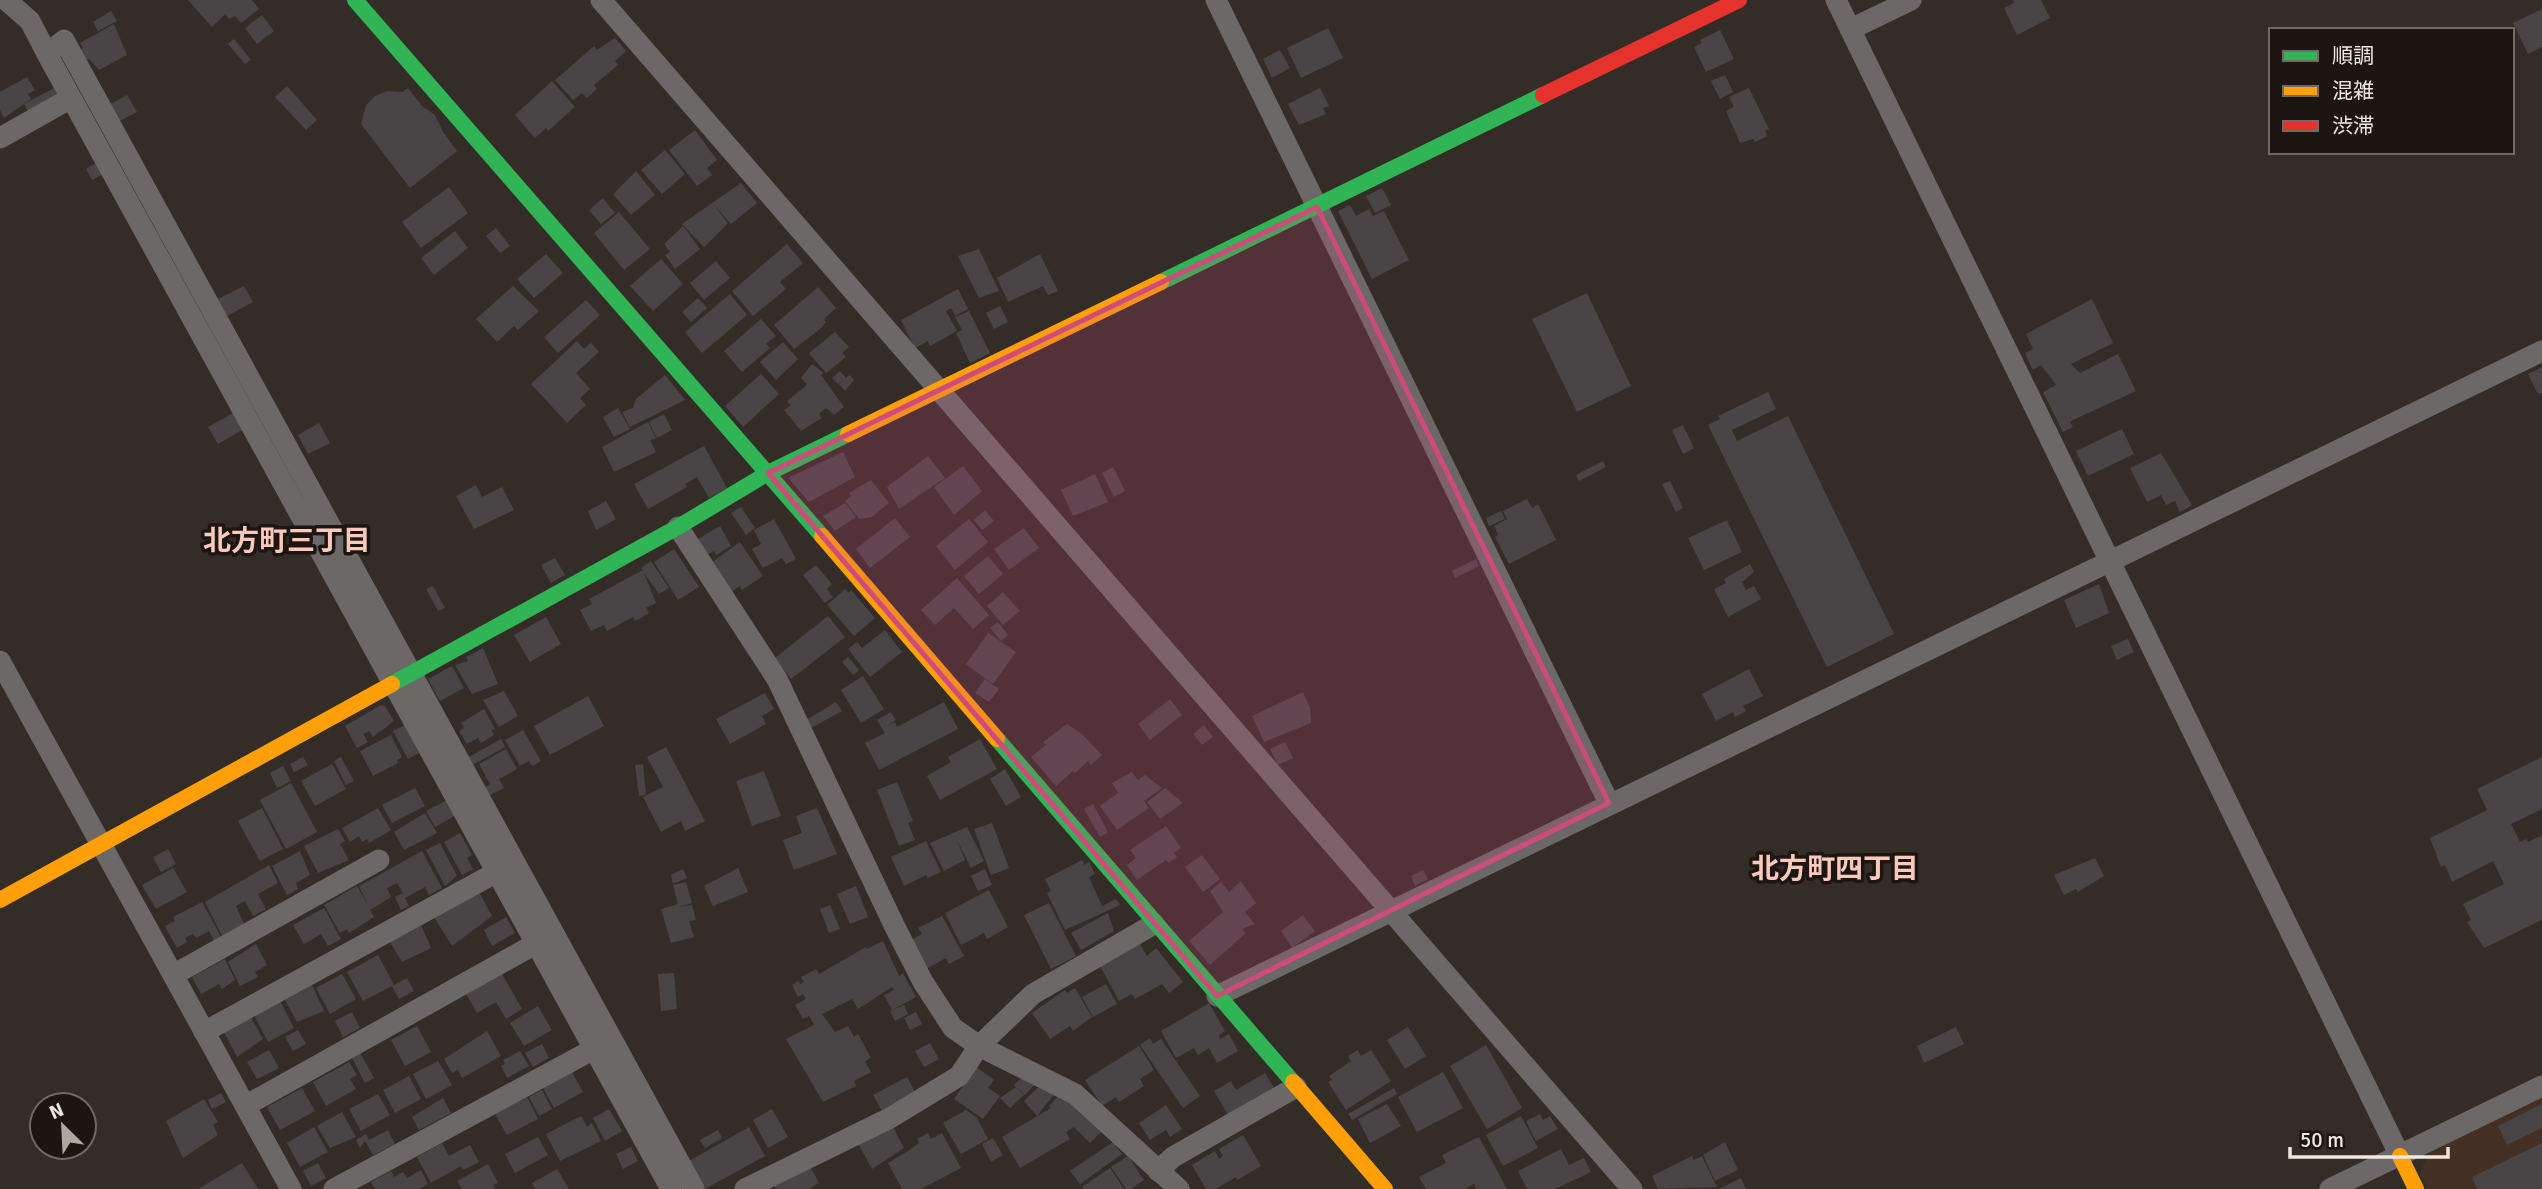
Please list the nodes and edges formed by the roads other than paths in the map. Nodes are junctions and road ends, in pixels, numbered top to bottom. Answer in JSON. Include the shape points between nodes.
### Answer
{"nodes":[{"id":1,"x":6,"y":0,"type":"edge"},
{"id":2,"x":355,"y":0,"type":"edge"},
{"id":3,"x":601,"y":0,"type":"edge"},
{"id":4,"x":1216,"y":0,"type":"edge"},
{"id":5,"x":1739,"y":0,"type":"edge"},
{"id":6,"x":1836,"y":0,"type":"edge"},
{"id":7,"x":1911,"y":0,"type":"edge"},
{"id":8,"x":1851,"y":29,"type":"junction"},
{"id":9,"x":47,"y":54,"type":"junction"},
{"id":10,"x":71,"y":98,"type":"junction"},
{"id":11,"x":0,"y":138,"type":"edge"},
{"id":12,"x":1317,"y":207,"type":"junction"},
{"id":13,"x":2542,"y":351,"type":"edge"},
{"id":14,"x":937,"y":388,"type":"junction"},
{"id":15,"x":768,"y":473,"type":"junction"},
{"id":16,"x":678,"y":527,"type":"junction"},
{"id":17,"x":2108,"y":562,"type":"junction"},
{"id":18,"x":0,"y":661,"type":"edge"},
{"id":19,"x":412,"y":673,"type":"junction"},
{"id":20,"x":393,"y":684,"type":"junction"},
{"id":21,"x":1609,"y":803,"type":"junction"},
{"id":22,"x":101,"y":845,"type":"junction"},
{"id":23,"x":379,"y":860,"type":"dead end"},
{"id":24,"x":497,"y":872,"type":"junction"},
{"id":25,"x":0,"y":900,"type":"edge"},
{"id":26,"x":1391,"y":913,"type":"junction"},
{"id":27,"x":1154,"y":924,"type":"junction"},
{"id":28,"x":537,"y":943,"type":"junction"},
{"id":29,"x":173,"y":975,"type":"junction"},
{"id":30,"x":1217,"y":996,"type":"junction"},
{"id":31,"x":204,"y":1032,"type":"junction"},
{"id":32,"x":979,"y":1046,"type":"junction"},
{"id":33,"x":594,"y":1049,"type":"junction"},
{"id":34,"x":2542,"y":1086,"type":"edge"},
{"id":35,"x":1296,"y":1087,"type":"junction"},
{"id":36,"x":245,"y":1106,"type":"junction"},
{"id":37,"x":2400,"y":1156,"type":"junction"},
{"id":38,"x":1158,"y":1171,"type":"junction"},
{"id":39,"x":291,"y":1189,"type":"edge"},
{"id":40,"x":334,"y":1189,"type":"edge"},
{"id":41,"x":671,"y":1189,"type":"edge"},
{"id":42,"x":694,"y":1189,"type":"edge"},
{"id":43,"x":745,"y":1189,"type":"edge"},
{"id":44,"x":1179,"y":1189,"type":"edge"},
{"id":45,"x":1385,"y":1189,"type":"edge"},
{"id":46,"x":1632,"y":1189,"type":"edge"},
{"id":47,"x":2330,"y":1189,"type":"edge"},
{"id":48,"x":2416,"y":1189,"type":"edge"}],
"edges":[{"from":1,"to":9,"type":"street","via":[[30,21]]},
{"from":2,"to":15,"type":"street"},
{"from":3,"to":14,"type":"street"},
{"from":4,"to":12,"type":"street"},
{"from":5,"to":12,"type":"street"},
{"from":6,"to":8,"type":"street"},
{"from":7,"to":8,"type":"street"},
{"from":8,"to":17,"type":"street"},
{"from":9,"to":10,"type":"street"},
{"from":9,"to":19,"type":"street","via":[[64,40]]},
{"from":10,"to":11,"type":"street"},
{"from":10,"to":20,"type":"street"},
{"from":12,"to":14,"type":"street"},
{"from":12,"to":21,"type":"street"},
{"from":13,"to":17,"type":"street"},
{"from":14,"to":15,"type":"street"},
{"from":14,"to":26,"type":"street"},
{"from":15,"to":16,"type":"street"},
{"from":15,"to":27,"type":"street"},
{"from":16,"to":19,"type":"street"},
{"from":16,"to":32,"type":"street","via":[[777,679],[923,982],[953,1028]]},
{"from":17,"to":21,"type":"street"},
{"from":17,"to":37,"type":"street"},
{"from":18,"to":22,"type":"street"},
{"from":19,"to":20,"type":"street"},
{"from":19,"to":42,"type":"street"},
{"from":20,"to":22,"type":"street"},
{"from":20,"to":24,"type":"street"},
{"from":21,"to":26,"type":"street"},
{"from":22,"to":25,"type":"street"},
{"from":22,"to":29,"type":"street"},
{"from":23,"to":29,"type":"street"},
{"from":24,"to":28,"type":"street"},
{"from":24,"to":31,"type":"street"},
{"from":26,"to":30,"type":"street"},
{"from":26,"to":46,"type":"street"},
{"from":27,"to":30,"type":"street"},
{"from":27,"to":32,"type":"street","via":[[1033,994]]},
{"from":28,"to":33,"type":"street"},
{"from":28,"to":36,"type":"street"},
{"from":29,"to":31,"type":"street"},
{"from":30,"to":35,"type":"street"},
{"from":31,"to":36,"type":"street"},
{"from":32,"to":38,"type":"street","via":[[1075,1094]]},
{"from":32,"to":43,"type":"street","via":[[959,1076],[948,1083],[890,1118]]},
{"from":33,"to":40,"type":"street"},
{"from":33,"to":41,"type":"street"},
{"from":34,"to":37,"type":"street"},
{"from":35,"to":38,"type":"street","via":[[1173,1157]]},
{"from":35,"to":45,"type":"street"},
{"from":36,"to":39,"type":"street"},
{"from":37,"to":47,"type":"street"},
{"from":37,"to":48,"type":"street"},
{"from":38,"to":44,"type":"street"}]}
